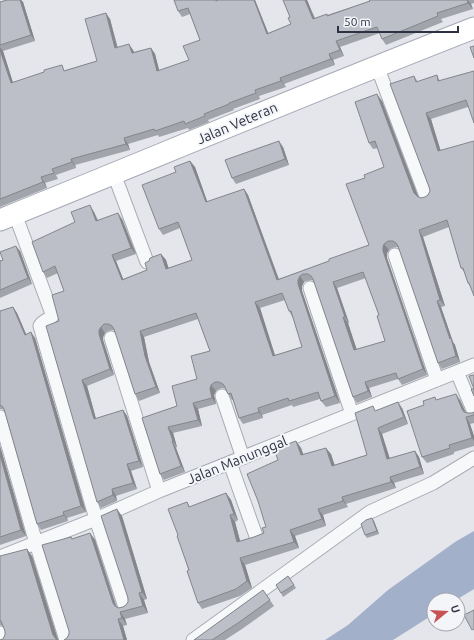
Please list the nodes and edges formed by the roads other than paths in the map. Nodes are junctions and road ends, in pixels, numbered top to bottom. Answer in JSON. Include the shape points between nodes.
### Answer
{"nodes":[{"id":1,"x":474,"y":28,"type":"edge"},
{"id":2,"x":377,"y":66,"type":"junction"},
{"id":3,"x":114,"y":174,"type":"junction"},
{"id":4,"x":426,"y":196,"type":"edge"},
{"id":5,"x":8,"y":217,"type":"edge"},
{"id":6,"x":395,"y":256,"type":"dead end"},
{"id":7,"x":147,"y":262,"type":"edge"},
{"id":8,"x":310,"y":288,"type":"dead end"},
{"id":9,"x":111,"y":338,"type":"dead end"},
{"id":10,"x":474,"y":365,"type":"edge"},
{"id":11,"x":457,"y":372,"type":"junction"},
{"id":12,"x":437,"y":380,"type":"junction"},
{"id":13,"x":222,"y":396,"type":"dead end"},
{"id":14,"x":474,"y":412,"type":"edge"},
{"id":15,"x":352,"y":414,"type":"junction"},
{"id":16,"x":0,"y":417,"type":"edge"},
{"id":17,"x":243,"y":458,"type":"junction"},
{"id":18,"x":474,"y":458,"type":"edge"},
{"id":19,"x":230,"y":464,"type":"junction"},
{"id":20,"x":159,"y":491,"type":"junction"},
{"id":21,"x":96,"y":519,"type":"junction"},
{"id":22,"x":256,"y":536,"type":"edge"},
{"id":23,"x":36,"y":543,"type":"junction"},
{"id":24,"x":0,"y":557,"type":"edge"},
{"id":25,"x":125,"y":606,"type":"edge"},
{"id":26,"x":0,"y":633,"type":"edge"},
{"id":27,"x":2,"y":640,"type":"edge"},
{"id":28,"x":66,"y":640,"type":"edge"},
{"id":29,"x":193,"y":640,"type":"edge"}],
"edges":[{"from":1,"to":2,"type":"main road","name":"Jalan Veteran"},
{"from":2,"to":3,"type":"main road","name":"Jalan Veteran"},
{"from":2,"to":4,"type":"street"},
{"from":3,"to":5,"type":"main road","name":"Jalan Veteran"},
{"from":3,"to":7,"type":"street"},
{"from":5,"to":21,"type":"street","via":[[52,316],[40,326]]},
{"from":6,"to":12,"type":"street"},
{"from":8,"to":15,"type":"street"},
{"from":9,"to":20,"type":"street"},
{"from":10,"to":11,"type":"street","name":"Jalan Manunggal"},
{"from":11,"to":12,"type":"street","name":"Jalan Manunggal"},
{"from":11,"to":14,"type":"street"},
{"from":12,"to":15,"type":"street","name":"Jalan Manunggal"},
{"from":13,"to":17,"type":"street"},
{"from":15,"to":17,"type":"street","name":"Jalan Manunggal"},
{"from":16,"to":23,"type":"street"},
{"from":17,"to":19,"type":"street","name":"Jalan Manunggal"},
{"from":18,"to":29,"type":"street","via":[[433,483],[370,512]]},
{"from":19,"to":20,"type":"street","name":"Jalan Manunggal"},
{"from":19,"to":22,"type":"street"},
{"from":20,"to":21,"type":"street","name":"Jalan Manunggal"},
{"from":21,"to":23,"type":"street","name":"Jalan Manunggal"},
{"from":21,"to":25,"type":"street"},
{"from":23,"to":24,"type":"street","name":"Jalan Manunggal"},
{"from":23,"to":28,"type":"street"},
{"from":26,"to":27,"type":"street"}]}
